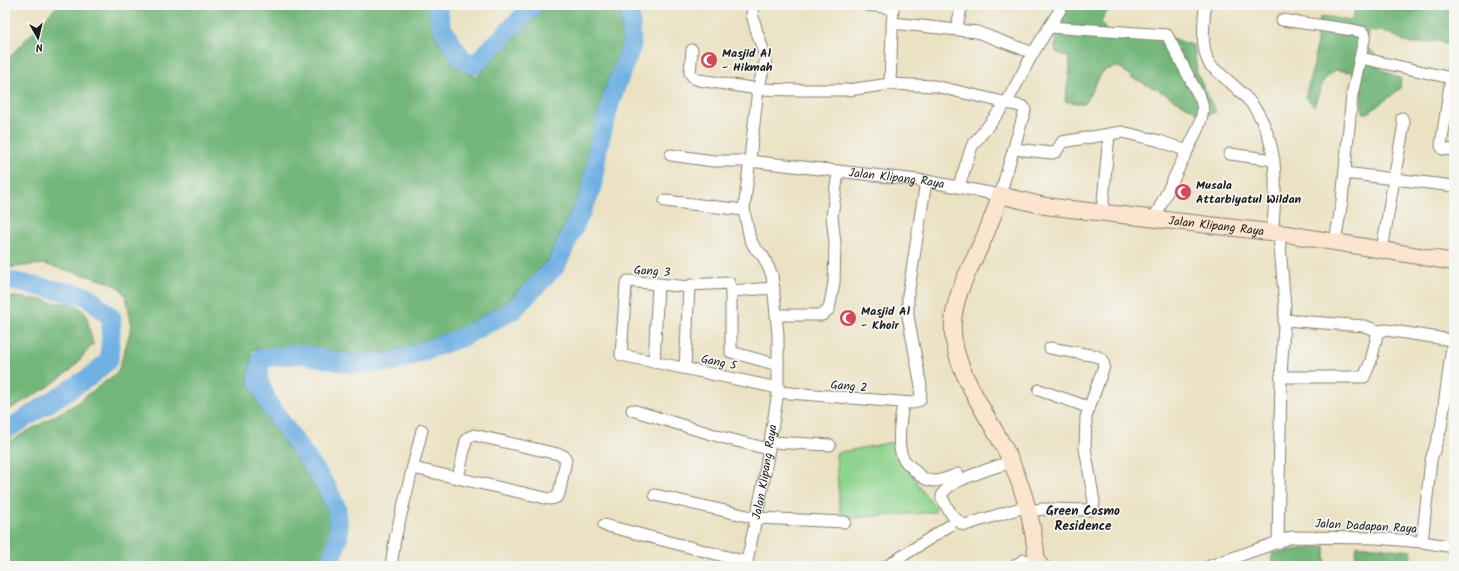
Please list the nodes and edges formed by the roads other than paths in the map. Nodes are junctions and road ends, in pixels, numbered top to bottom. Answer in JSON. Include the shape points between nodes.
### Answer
{"nodes":[{"id":1,"x":753,"y":5,"type":"edge"},
{"id":2,"x":867,"y":5,"type":"edge"},
{"id":3,"x":962,"y":5,"type":"edge"},
{"id":4,"x":1063,"y":5,"type":"edge"},
{"id":5,"x":1205,"y":5,"type":"edge"},
{"id":6,"x":893,"y":7,"type":"edge"},
{"id":7,"x":1282,"y":20,"type":"dead end"},
{"id":8,"x":892,"y":23,"type":"junction"},
{"id":9,"x":1049,"y":27,"type":"junction"},
{"id":10,"x":956,"y":30,"type":"junction"},
{"id":11,"x":692,"y":50,"type":"dead end"},
{"id":12,"x":1033,"y":53,"type":"junction"},
{"id":13,"x":1361,"y":58,"type":"junction"},
{"id":14,"x":890,"y":84,"type":"junction"},
{"id":15,"x":758,"y":89,"type":"junction"},
{"id":16,"x":1007,"y":102,"type":"junction"},
{"id":17,"x":1402,"y":118,"type":"dead end"},
{"id":18,"x":1109,"y":134,"type":"junction"},
{"id":19,"x":1014,"y":149,"type":"junction"},
{"id":20,"x":1454,"y":150,"type":"edge"},
{"id":21,"x":1187,"y":151,"type":"junction"},
{"id":22,"x":1230,"y":154,"type":"dead end"},
{"id":23,"x":671,"y":155,"type":"dead end"},
{"id":24,"x":1274,"y":160,"type":"junction"},
{"id":25,"x":749,"y":161,"type":"junction"},
{"id":26,"x":838,"y":172,"type":"junction"},
{"id":27,"x":1345,"y":172,"type":"junction"},
{"id":28,"x":1394,"y":179,"type":"junction"},
{"id":29,"x":926,"y":181,"type":"junction"},
{"id":30,"x":959,"y":186,"type":"junction"},
{"id":31,"x":1454,"y":186,"type":"edge"},
{"id":32,"x":1000,"y":195,"type":"junction"},
{"id":33,"x":665,"y":201,"type":"dead end"},
{"id":34,"x":744,"y":210,"type":"junction"},
{"id":35,"x":1102,"y":213,"type":"junction"},
{"id":36,"x":1154,"y":219,"type":"junction"},
{"id":37,"x":1276,"y":233,"type":"junction"},
{"id":38,"x":1335,"y":242,"type":"junction"},
{"id":39,"x":1382,"y":250,"type":"junction"},
{"id":40,"x":1454,"y":262,"type":"edge"},
{"id":41,"x":658,"y":285,"type":"junction"},
{"id":42,"x":689,"y":287,"type":"junction"},
{"id":43,"x":774,"y":288,"type":"junction"},
{"id":44,"x":731,"y":291,"type":"junction"},
{"id":45,"x":777,"y":316,"type":"junction"},
{"id":46,"x":1284,"y":320,"type":"junction"},
{"id":47,"x":1379,"y":331,"type":"junction"},
{"id":48,"x":1453,"y":336,"type":"edge"},
{"id":49,"x":1050,"y":348,"type":"dead end"},
{"id":50,"x":654,"y":362,"type":"junction"},
{"id":51,"x":778,"y":365,"type":"junction"},
{"id":52,"x":685,"y":368,"type":"junction"},
{"id":53,"x":1281,"y":377,"type":"junction"},
{"id":54,"x":778,"y":390,"type":"junction"},
{"id":55,"x":1040,"y":390,"type":"dead end"},
{"id":56,"x":903,"y":403,"type":"junction"},
{"id":57,"x":1088,"y":407,"type":"junction"},
{"id":58,"x":632,"y":410,"type":"dead end"},
{"id":59,"x":422,"y":430,"type":"dead end"},
{"id":60,"x":830,"y":445,"type":"dead end"},
{"id":61,"x":769,"y":446,"type":"junction"},
{"id":62,"x":1009,"y":459,"type":"junction"},
{"id":63,"x":413,"y":468,"type":"junction"},
{"id":64,"x":458,"y":478,"type":"junction"},
{"id":65,"x":655,"y":495,"type":"dead end"},
{"id":66,"x":1028,"y":508,"type":"junction"},
{"id":67,"x":756,"y":518,"type":"junction"},
{"id":68,"x":845,"y":522,"type":"dead end"},
{"id":69,"x":604,"y":525,"type":"dead end"},
{"id":70,"x":949,"y":526,"type":"dead end"},
{"id":71,"x":1422,"y":542,"type":"junction"},
{"id":72,"x":1278,"y":543,"type":"junction"},
{"id":73,"x":1454,"y":547,"type":"edge"},
{"id":74,"x":746,"y":564,"type":"edge"},
{"id":75,"x":1039,"y":565,"type":"edge"},
{"id":76,"x":393,"y":566,"type":"edge"},
{"id":77,"x":887,"y":566,"type":"edge"},
{"id":78,"x":1014,"y":566,"type":"edge"},
{"id":79,"x":1211,"y":566,"type":"edge"}],
"edges":[{"from":1,"to":15,"type":"street","via":[[752,14],[766,59]]},
{"from":2,"to":6,"type":"street"},
{"from":3,"to":10,"type":"street"},
{"from":4,"to":9,"type":"street"},
{"from":5,"to":24,"type":"street","via":[[1203,35],[1206,58],[1210,65],[1250,102],[1269,139]]},
{"from":6,"to":8,"type":"street"},
{"from":7,"to":13,"type":"street","via":[[1362,32],[1365,38]]},
{"from":8,"to":10,"type":"street"},
{"from":8,"to":14,"type":"street"},
{"from":9,"to":12,"type":"street"},
{"from":9,"to":21,"type":"street","via":[[1167,35],[1203,108]]},
{"from":10,"to":12,"type":"street","via":[[977,32]]},
{"from":11,"to":15,"type":"street","via":[[689,71],[694,78]]},
{"from":12,"to":16,"type":"street"},
{"from":13,"to":20,"type":"street","via":[[1452,78],[1441,146]]},
{"from":13,"to":27,"type":"street","via":[[1352,95]]},
{"from":14,"to":15,"type":"street","via":[[848,90]]},
{"from":14,"to":16,"type":"street","via":[[935,86]]},
{"from":15,"to":25,"type":"street"},
{"from":16,"to":19,"type":"street","via":[[1025,108]]},
{"from":16,"to":30,"type":"street","via":[[972,146]]},
{"from":17,"to":28,"type":"street","via":[[1404,124]]},
{"from":18,"to":19,"type":"street","via":[[1062,142],[1056,152],[1052,153]]},
{"from":18,"to":21,"type":"street","via":[[1122,132],[1160,141]]},
{"from":18,"to":35,"type":"street"},
{"from":19,"to":32,"type":"street"},
{"from":21,"to":36,"type":"street"},
{"from":22,"to":24,"type":"street"},
{"from":23,"to":25,"type":"street","via":[[713,161]]},
{"from":24,"to":37,"type":"street"},
{"from":25,"to":26,"type":"street","name":"Jalan Klipang Raya"},
{"from":25,"to":34,"type":"street","name":"Jalan Klipang Raya"},
{"from":26,"to":29,"type":"street","name":"Jalan Klipang Raya"},
{"from":26,"to":45,"type":"street","via":[[832,216],[834,283],[829,309],[822,315]]},
{"from":27,"to":28,"type":"street"},
{"from":27,"to":38,"type":"street"},
{"from":28,"to":31,"type":"street"},
{"from":28,"to":39,"type":"street"},
{"from":29,"to":30,"type":"street","name":"Jalan Klipang Raya"},
{"from":29,"to":56,"type":"street","name":"Gang 2","via":[[908,295],[908,316],[921,397],[918,402]]},
{"from":30,"to":32,"type":"street","name":"Jalan Klipang Raya"},
{"from":32,"to":35,"type":"main road","name":"Jalan Klipang Raya","via":[[1045,206]]},
{"from":32,"to":62,"type":"main road","via":[[984,239],[963,282],[952,324],[964,374]]},
{"from":33,"to":34,"type":"street"},
{"from":34,"to":43,"type":"street","name":"Jalan Klipang Raya","via":[[750,239],[769,267]]},
{"from":35,"to":36,"type":"main road","name":"Jalan Klipang Raya"},
{"from":36,"to":37,"type":"main road","name":"Jalan Klipang Raya"},
{"from":37,"to":38,"type":"main road","name":"Jalan Klipang Raya"},
{"from":37,"to":46,"type":"street","via":[[1284,276]]},
{"from":38,"to":39,"type":"main road","name":"Jalan Klipang Raya"},
{"from":39,"to":40,"type":"main road","name":"Jalan Klipang Raya"},
{"from":41,"to":42,"type":"street","name":"Gang 3"},
{"from":41,"to":50,"type":"street"},
{"from":41,"to":50,"type":"street","name":"Gang 3","via":[[628,282],[626,284],[621,355]]},
{"from":42,"to":44,"type":"street","name":"Gang 3","via":[[729,283]]},
{"from":42,"to":52,"type":"street"},
{"from":43,"to":44,"type":"street"},
{"from":43,"to":45,"type":"street","name":"Jalan Klipang Raya"},
{"from":44,"to":51,"type":"street","via":[[731,352]]},
{"from":45,"to":51,"type":"street","name":"Jalan Klipang Raya"},
{"from":46,"to":47,"type":"street","via":[[1364,326]]},
{"from":46,"to":53,"type":"street"},
{"from":47,"to":48,"type":"street"},
{"from":47,"to":53,"type":"street","via":[[1364,377]]},
{"from":48,"to":71,"type":"street","via":[[1441,428],[1431,460]]},
{"from":49,"to":57,"type":"street","via":[[1102,359],[1104,366]]},
{"from":50,"to":52,"type":"street","name":"Gang 5"},
{"from":51,"to":54,"type":"street","name":"Jalan Klipang Raya"},
{"from":52,"to":54,"type":"street","name":"Gang 5"},
{"from":53,"to":72,"type":"street"},
{"from":54,"to":56,"type":"street","name":"Gang 2"},
{"from":54,"to":61,"type":"street","name":"Jalan Klipang Raya"},
{"from":55,"to":57,"type":"street"},
{"from":56,"to":62,"type":"street","via":[[899,433],[902,455],[924,479],[939,481]]},
{"from":57,"to":66,"type":"street","via":[[1085,448],[1093,508]]},
{"from":58,"to":61,"type":"street","via":[[721,437]]},
{"from":59,"to":63,"type":"street"},
{"from":60,"to":61,"type":"street"},
{"from":61,"to":67,"type":"street","name":"Jalan Klipang Raya"},
{"from":62,"to":66,"type":"main road"},
{"from":62,"to":66,"type":"street","via":[[949,486],[944,490],[942,498],[958,522],[965,525]]},
{"from":63,"to":64,"type":"street"},
{"from":63,"to":76,"type":"street","via":[[395,539]]},
{"from":64,"to":64,"type":"street","via":[[553,499],[559,494],[566,460],[558,454],[474,435],[466,441]]},
{"from":65,"to":67,"type":"street"},
{"from":66,"to":75,"type":"main road"},
{"from":67,"to":68,"type":"street"},
{"from":67,"to":74,"type":"street","name":"Jalan Klipang Raya"},
{"from":69,"to":74,"type":"street"},
{"from":70,"to":77,"type":"street"},
{"from":71,"to":72,"type":"street","name":"Jalan Dadapan Raya","via":[[1304,536],[1292,537]]},
{"from":71,"to":73,"type":"street","name":"Jalan Dadapan Raya"},
{"from":72,"to":79,"type":"street","name":"Jalan Dadapan Raya"},
{"from":75,"to":78,"type":"street","via":[[1024,560]]}]}
